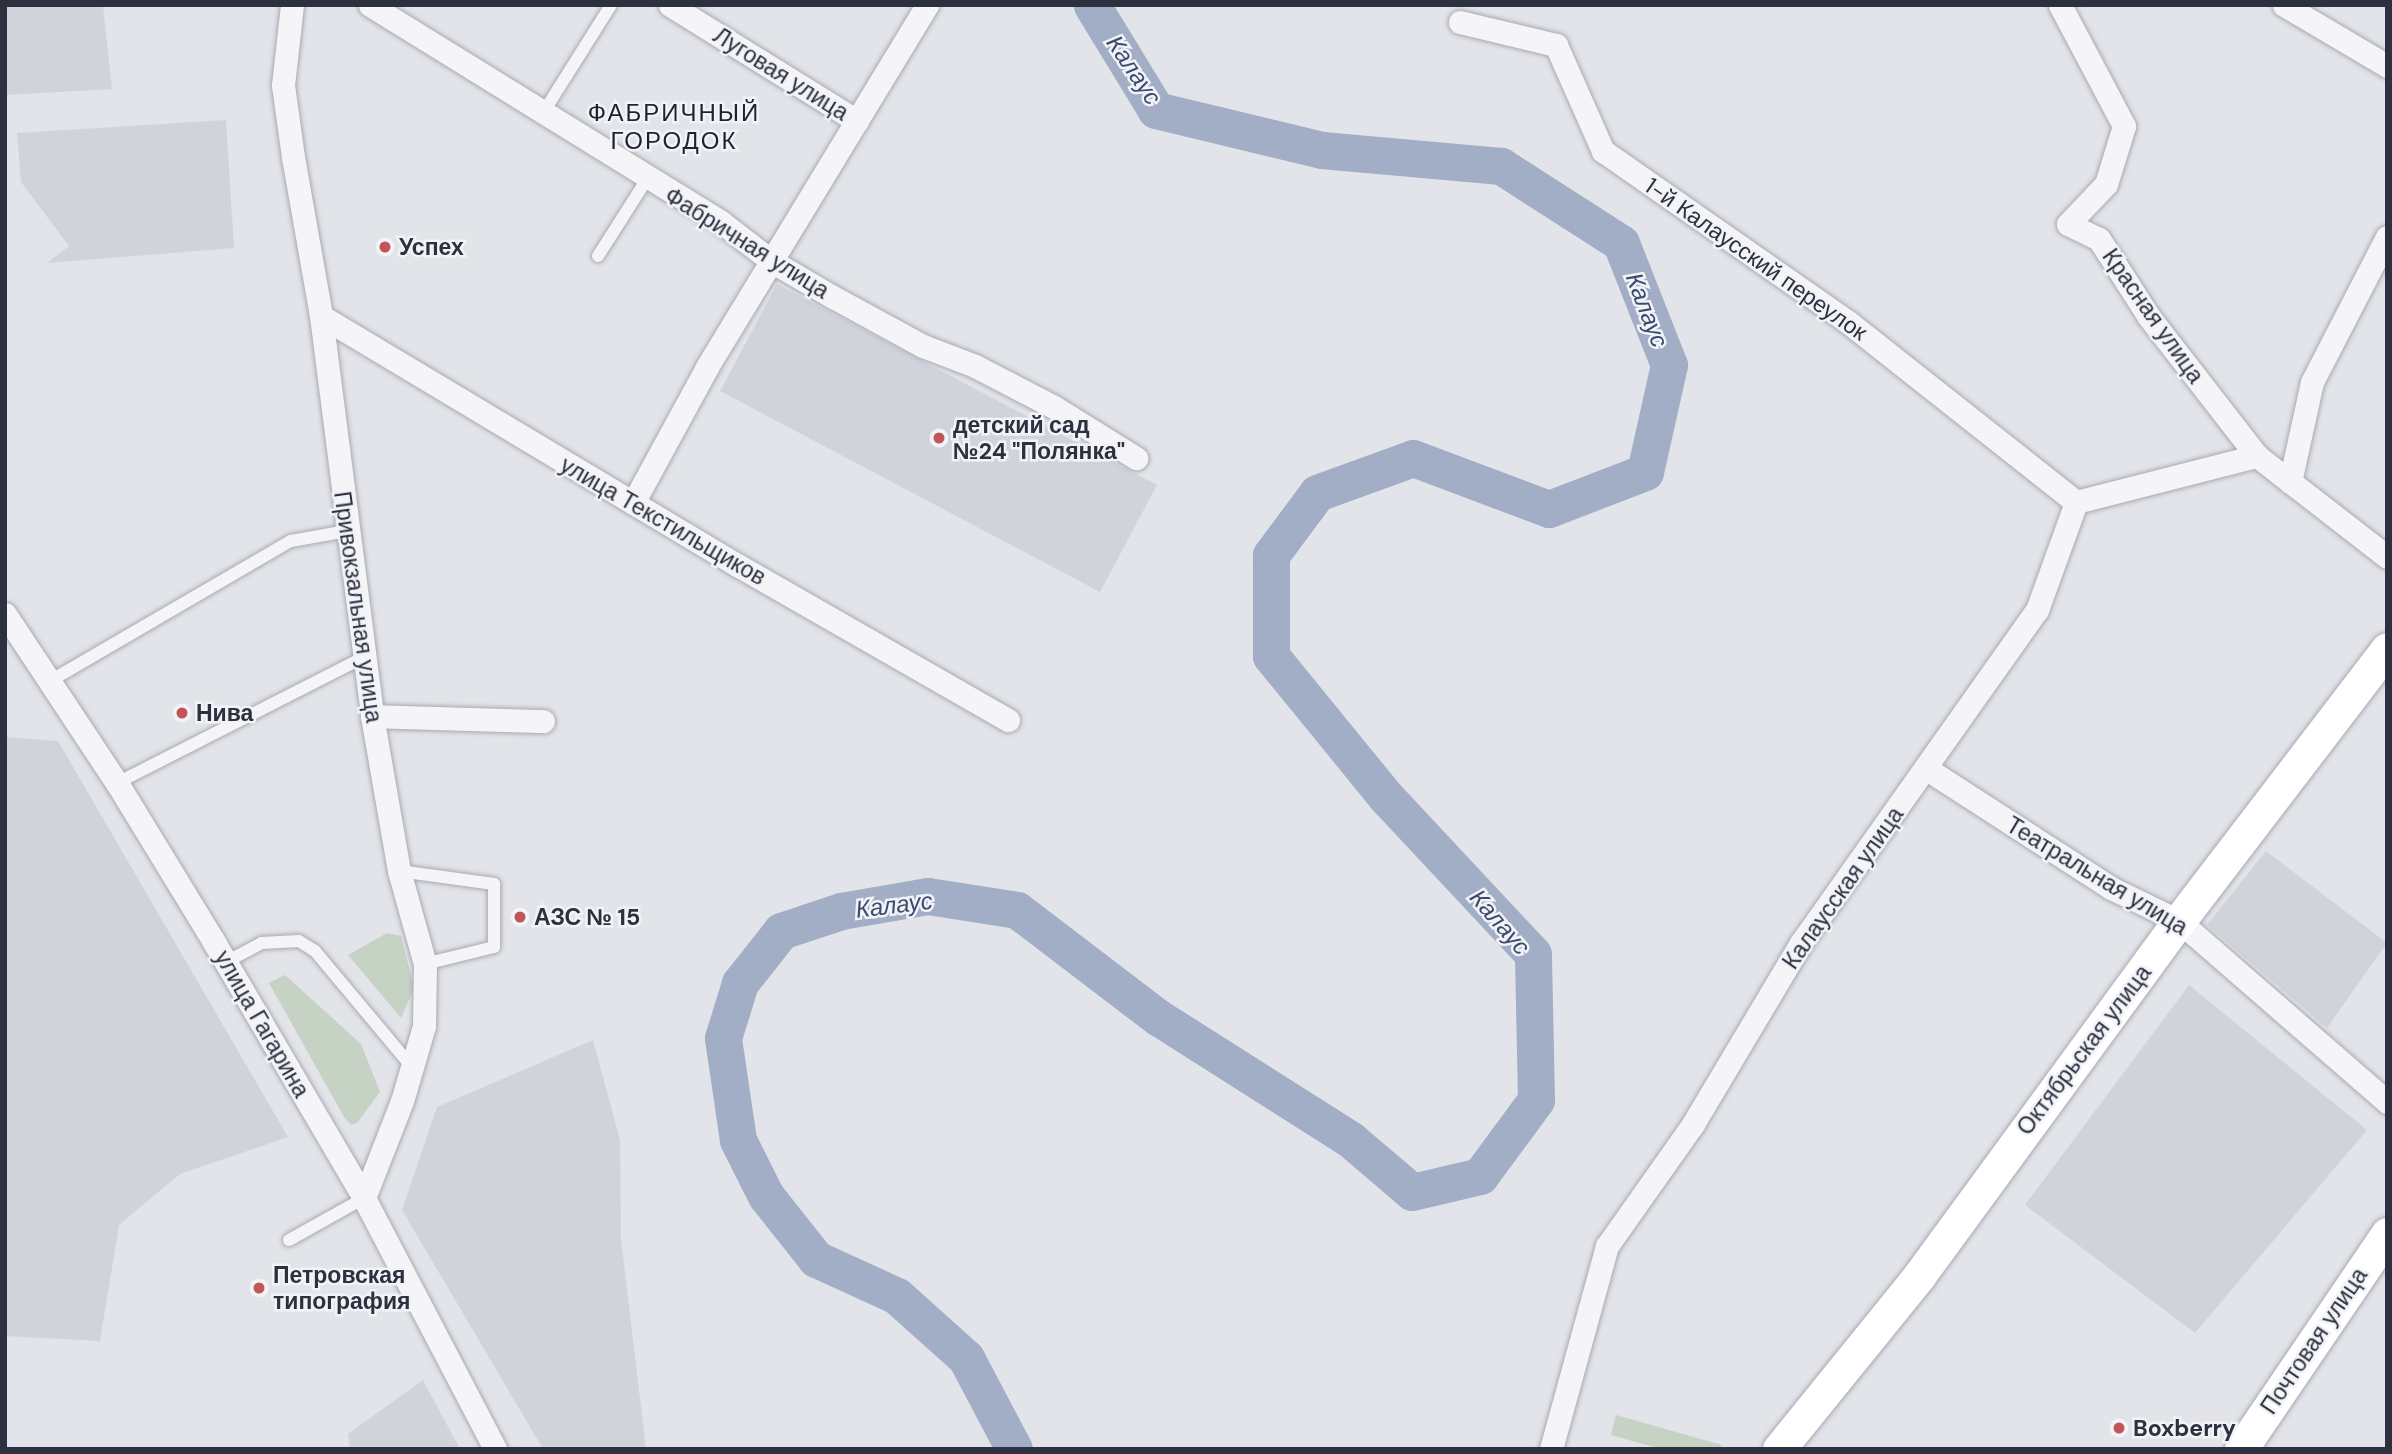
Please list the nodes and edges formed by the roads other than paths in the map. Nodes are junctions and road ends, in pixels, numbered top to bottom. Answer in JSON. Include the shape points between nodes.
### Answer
{"nodes":[{"id":1,"x":292,"y":5,"type":"edge"},
{"id":2,"x":370,"y":5,"type":"edge"},
{"id":3,"x":611,"y":5,"type":"edge"},
{"id":4,"x":670,"y":5,"type":"edge"},
{"id":5,"x":927,"y":5,"type":"edge"},
{"id":6,"x":2060,"y":5,"type":"edge"},
{"id":7,"x":2284,"y":5,"type":"edge"},
{"id":8,"x":1460,"y":22,"type":"dead end"},
{"id":9,"x":2387,"y":66,"type":"edge"},
{"id":10,"x":543,"y":113,"type":"junction"},
{"id":11,"x":857,"y":121,"type":"junction"},
{"id":12,"x":647,"y":179,"type":"junction"},
{"id":13,"x":2387,"y":237,"type":"edge"},
{"id":14,"x":598,"y":256,"type":"dead end"},
{"id":15,"x":773,"y":262,"type":"junction"},
{"id":16,"x":321,"y":316,"type":"junction"},
{"id":17,"x":2257,"y":456,"type":"junction"},
{"id":18,"x":1136,"y":458,"type":"dead end"},
{"id":19,"x":2290,"y":482,"type":"junction"},
{"id":20,"x":2076,"y":502,"type":"junction"},
{"id":21,"x":633,"y":503,"type":"junction"},
{"id":22,"x":347,"y":531,"type":"junction"},
{"id":23,"x":2387,"y":557,"type":"edge"},
{"id":24,"x":5,"y":614,"type":"edge"},
{"id":25,"x":2387,"y":649,"type":"edge"},
{"id":26,"x":364,"y":657,"type":"junction"},
{"id":27,"x":50,"y":681,"type":"junction"},
{"id":28,"x":372,"y":716,"type":"junction"},
{"id":29,"x":1008,"y":720,"type":"dead end"},
{"id":30,"x":543,"y":721,"type":"dead end"},
{"id":31,"x":1927,"y":769,"type":"junction"},
{"id":32,"x":117,"y":783,"type":"junction"},
{"id":33,"x":399,"y":871,"type":"junction"},
{"id":34,"x":2179,"y":921,"type":"junction"},
{"id":35,"x":226,"y":962,"type":"junction"},
{"id":36,"x":425,"y":964,"type":"junction"},
{"id":37,"x":412,"y":1067,"type":"junction"},
{"id":38,"x":2387,"y":1102,"type":"edge"},
{"id":39,"x":364,"y":1198,"type":"junction"},
{"id":40,"x":2387,"y":1234,"type":"edge"},
{"id":41,"x":289,"y":1240,"type":"dead end"},
{"id":42,"x":495,"y":1449,"type":"edge"},
{"id":43,"x":1551,"y":1449,"type":"edge"},
{"id":44,"x":1779,"y":1449,"type":"edge"},
{"id":45,"x":2241,"y":1449,"type":"edge"}],
"edges":[{"from":1,"to":16,"type":"street","name":"Привокзальная улица","via":[[283,85]]},
{"from":2,"to":10,"type":"street","name":"Фабричная улица"},
{"from":3,"to":10,"type":"lane"},
{"from":4,"to":11,"type":"street","name":"Луговая улица"},
{"from":5,"to":11,"type":"street"},
{"from":6,"to":17,"type":"street","name":"Красная улица","via":[[2124,126],[2106,184],[2068,224],[2099,239],[2149,317]]},
{"from":7,"to":9,"type":"street"},
{"from":8,"to":20,"type":"street","name":"1-й Калаусский переулок","via":[[1556,45],[1603,151],[1848,323]]},
{"from":10,"to":12,"type":"street","name":"Фабричная улица"},
{"from":11,"to":15,"type":"street"},
{"from":12,"to":14,"type":"lane"},
{"from":12,"to":15,"type":"street","name":"Фабричная улица","via":[[721,222]]},
{"from":13,"to":19,"type":"street","via":[[2312,382]]},
{"from":15,"to":18,"type":"street","name":"Фабричная улица","via":[[923,346],[975,366],[1054,407]]},
{"from":15,"to":21,"type":"street","via":[[707,368]]},
{"from":16,"to":21,"type":"street","name":"улица Текстильщиков"},
{"from":16,"to":22,"type":"street","name":"Привокзальная улица"},
{"from":17,"to":19,"type":"street","name":"Красная улица"},
{"from":17,"to":20,"type":"street"},
{"from":19,"to":23,"type":"street","name":"Красная улица"},
{"from":20,"to":31,"type":"street","name":"Калаусская улица","via":[[2038,610]]},
{"from":21,"to":29,"type":"street","name":"улица Текстильщиков"},
{"from":22,"to":26,"type":"street","name":"Привокзальная улица"},
{"from":22,"to":27,"type":"lane","via":[[290,541]]},
{"from":24,"to":27,"type":"street","name":"улица Гагарина"},
{"from":25,"to":34,"type":"main road","name":"Октябрьская улица"},
{"from":26,"to":28,"type":"street","name":"Привокзальная улица"},
{"from":26,"to":32,"type":"lane"},
{"from":27,"to":32,"type":"street","name":"улица Гагарина"},
{"from":28,"to":30,"type":"street"},
{"from":28,"to":33,"type":"street","name":"Привокзальная улица"},
{"from":31,"to":34,"type":"street","name":"Театральная улица","via":[[2111,888]]},
{"from":31,"to":43,"type":"street","name":"Калаусская улица","via":[[1801,943],[1693,1124],[1607,1247]]},
{"from":32,"to":35,"type":"street","name":"улица Гагарина"},
{"from":33,"to":36,"type":"street","name":"Привокзальная улица"},
{"from":33,"to":36,"type":"lane","via":[[494,884],[494,947]]},
{"from":34,"to":38,"type":"street","name":"Театральная улица"},
{"from":34,"to":44,"type":"main road","name":"Октябрьская улица","via":[[1919,1276]]},
{"from":35,"to":37,"type":"lane","via":[[261,943],[299,941],[315,951]]},
{"from":35,"to":39,"type":"street","name":"улица Гагарина"},
{"from":36,"to":37,"type":"street","name":"Привокзальная улица","via":[[424,1026]]},
{"from":37,"to":39,"type":"street","name":"Привокзальная улица"},
{"from":39,"to":41,"type":"lane"},
{"from":39,"to":42,"type":"street","name":"улица Гагарина"},
{"from":40,"to":45,"type":"main road","name":"Почтовая улица"}]}
